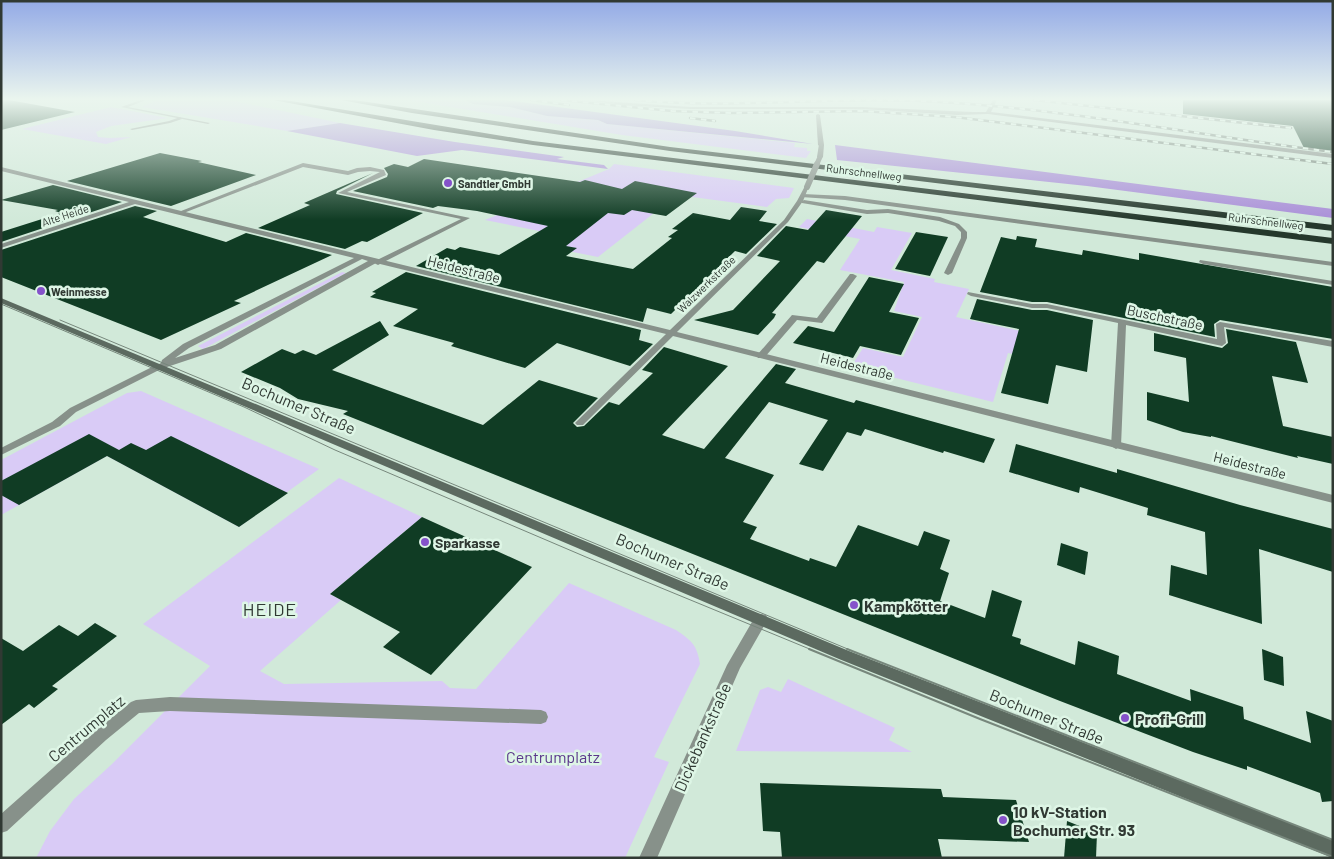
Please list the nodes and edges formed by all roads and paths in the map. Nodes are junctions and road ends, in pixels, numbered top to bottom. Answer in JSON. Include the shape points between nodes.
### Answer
{"nodes":[{"id":1,"x":515,"y":140,"type":"edge"},
{"id":2,"x":615,"y":140,"type":"edge"},
{"id":3,"x":821,"y":140,"type":"edge"},
{"id":4,"x":1205,"y":140,"type":"edge"},
{"id":5,"x":1333,"y":156,"type":"edge"},
{"id":6,"x":1,"y":169,"type":"edge"},
{"id":7,"x":802,"y":199,"type":"junction"},
{"id":8,"x":135,"y":202,"type":"junction"},
{"id":9,"x":179,"y":213,"type":"junction"},
{"id":10,"x":1333,"y":228,"type":"edge"},
{"id":11,"x":1333,"y":241,"type":"edge"},
{"id":12,"x":1,"y":246,"type":"edge"},
{"id":13,"x":359,"y":258,"type":"junction"},
{"id":14,"x":376,"y":262,"type":"junction"},
{"id":15,"x":1203,"y":262,"type":"dead end"},
{"id":16,"x":1333,"y":264,"type":"edge"},
{"id":17,"x":948,"y":273,"type":"dead end"},
{"id":18,"x":853,"y":276,"type":"dead end"},
{"id":19,"x":1333,"y":283,"type":"edge"},
{"id":20,"x":971,"y":294,"type":"dead end"},
{"id":21,"x":1,"y":300,"type":"edge"},
{"id":22,"x":1122,"y":323,"type":"junction"},
{"id":23,"x":671,"y":334,"type":"junction"},
{"id":24,"x":1333,"y":344,"type":"edge"},
{"id":25,"x":761,"y":356,"type":"junction"},
{"id":26,"x":158,"y":367,"type":"junction"},
{"id":27,"x":580,"y":423,"type":"dead end"},
{"id":28,"x":1116,"y":446,"type":"junction"},
{"id":29,"x":1,"y":452,"type":"edge"},
{"id":30,"x":1333,"y":500,"type":"edge"},
{"id":31,"x":761,"y":619,"type":"junction"},
{"id":32,"x":541,"y":717,"type":"dead end"},
{"id":33,"x":1,"y":825,"type":"edge"},
{"id":34,"x":1333,"y":849,"type":"edge"},
{"id":35,"x":648,"y":858,"type":"edge"}],
"edges":[{"from":1,"to":11,"type":"highway","name":"Ruhrschnellweg"},
{"from":2,"to":10,"type":"highway","name":"Ruhrschnellweg"},
{"from":3,"to":7,"type":"street","name":"Walzwerkstraße","bridge":true,"via":[[820,157]]},
{"from":4,"to":5,"type":"street"},
{"from":6,"to":8,"type":"street","name":"Heidestraße"},
{"from":7,"to":16,"type":"street","via":[[845,198]]},
{"from":7,"to":17,"type":"street","via":[[867,212],[888,211],[940,219],[957,225],[964,232],[964,238]]},
{"from":7,"to":23,"type":"street","name":"Walzwerkstraße","via":[[786,221]]},
{"from":8,"to":9,"type":"street","name":"Heidestraße"},
{"from":8,"to":12,"type":"street","name":"Alte Heide"},
{"from":9,"to":13,"type":"street","name":"Heidestraße"},
{"from":9,"to":14,"type":"street","via":[[303,165],[348,173],[370,169],[382,171],[384,174],[341,193],[467,218]]},
{"from":13,"to":14,"type":"street","name":"Heidestraße"},
{"from":13,"to":26,"type":"street","via":[[186,346]]},
{"from":14,"to":23,"type":"street","name":"Heidestraße"},
{"from":14,"to":26,"type":"street","via":[[218,347]]},
{"from":15,"to":19,"type":"street"},
{"from":18,"to":25,"type":"street","via":[[819,321],[795,317]]},
{"from":20,"to":22,"type":"street","name":"Buschstraße","via":[[1047,306]]},
{"from":21,"to":26,"type":"main road","name":"Bochumer Straße"},
{"from":22,"to":24,"type":"street","name":"Buschstraße","via":[[1222,343],[1220,324]]},
{"from":22,"to":28,"type":"street"},
{"from":23,"to":25,"type":"street","name":"Heidestraße"},
{"from":23,"to":27,"type":"street","name":"Walzwerkstraße"},
{"from":25,"to":28,"type":"street","name":"Heidestraße"},
{"from":26,"to":29,"type":"street","via":[[73,410],[56,424]]},
{"from":26,"to":31,"type":"main road","name":"Bochumer Straße"},
{"from":28,"to":30,"type":"street","name":"Heidestraße"},
{"from":31,"to":34,"type":"main road","name":"Bochumer Straße"},
{"from":31,"to":35,"type":"street","name":"Dickebankstraße","via":[[734,665]]},
{"from":32,"to":33,"type":"street","name":"Centrumplatz","via":[[170,704],[136,707]]}]}
